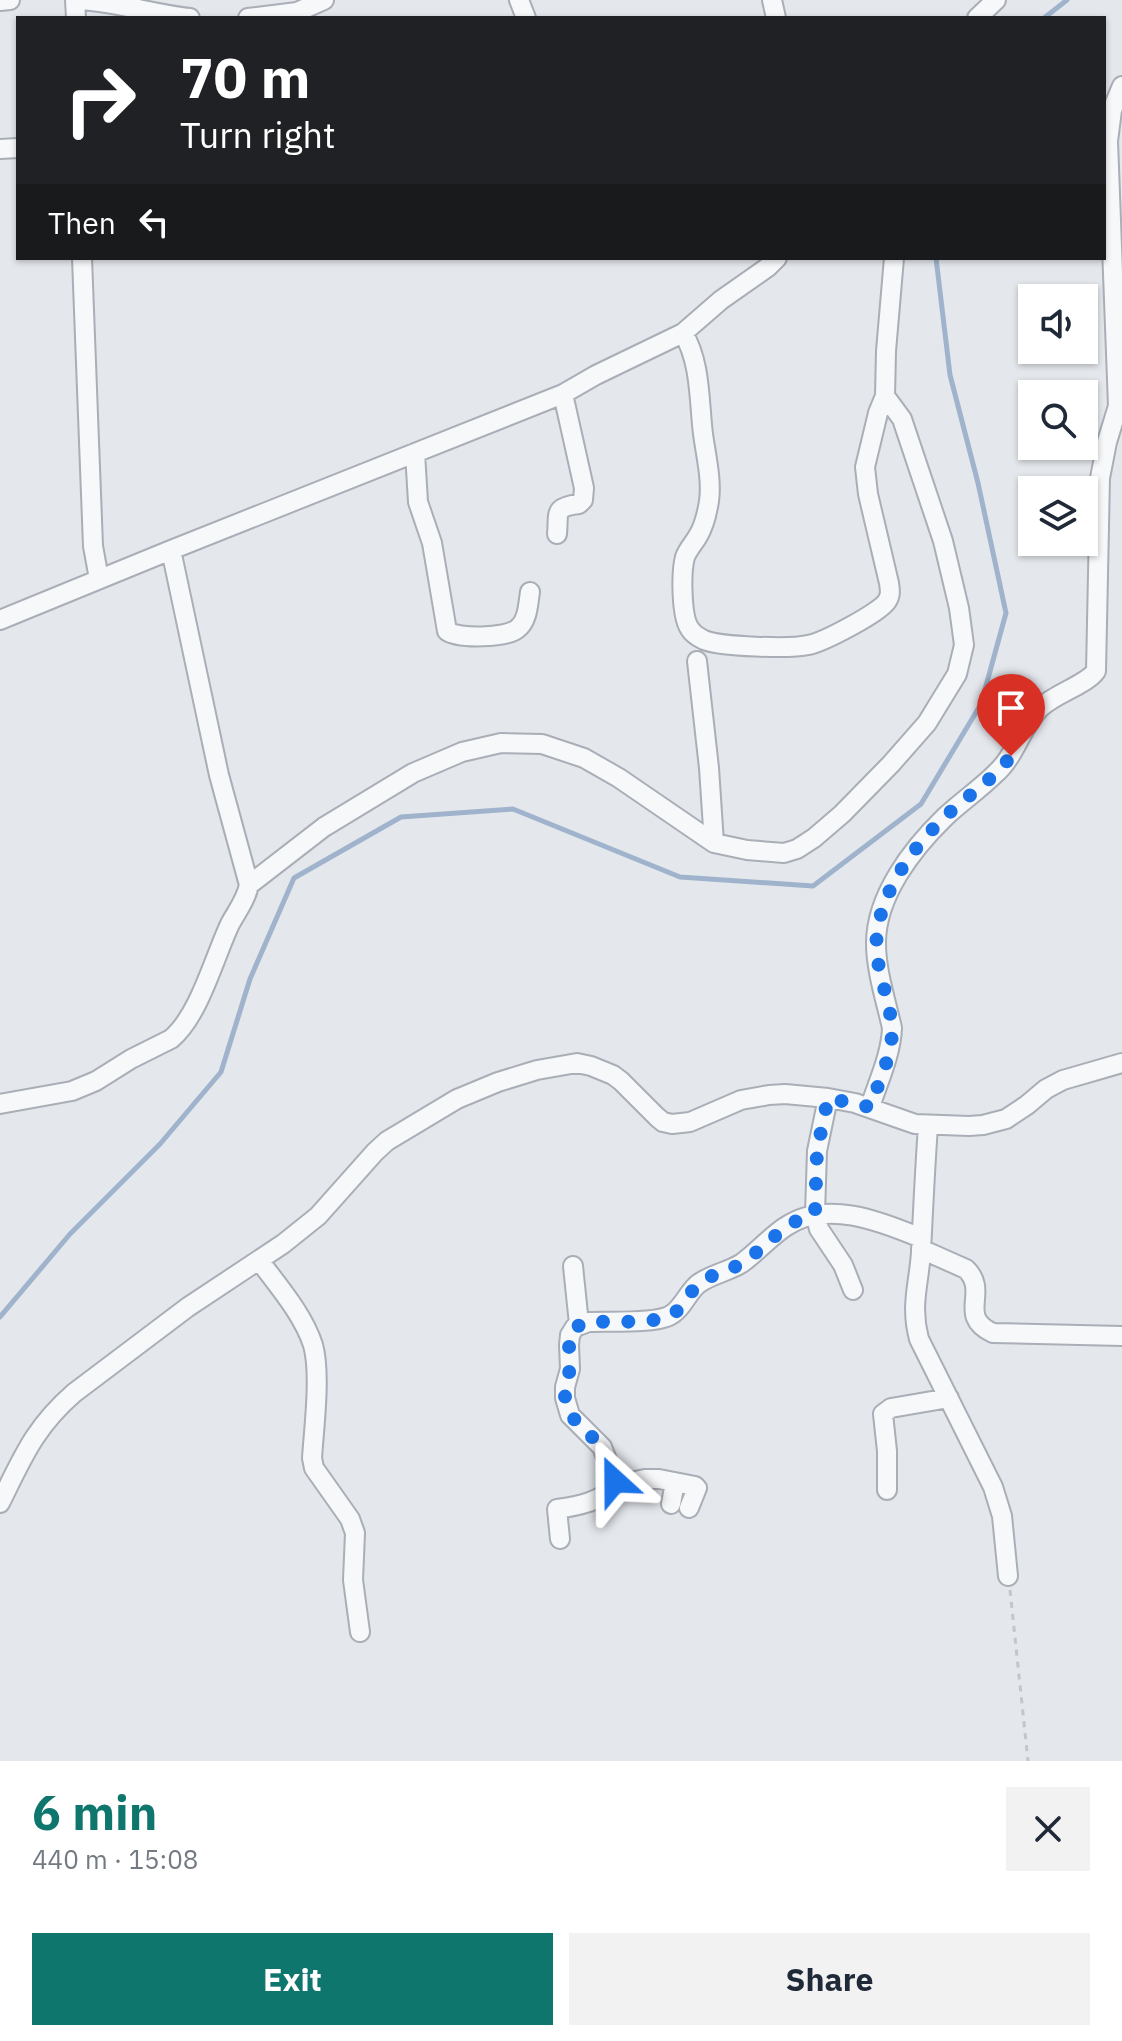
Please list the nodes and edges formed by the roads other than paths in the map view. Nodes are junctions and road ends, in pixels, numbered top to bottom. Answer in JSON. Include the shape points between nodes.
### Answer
{"nodes":[{"id":1,"x":10,"y":0,"type":"edge"},
{"id":2,"x":82,"y":0,"type":"edge"},
{"id":3,"x":324,"y":0,"type":"edge"},
{"id":4,"x":995,"y":0,"type":"edge"},
{"id":5,"x":0,"y":1,"type":"edge"},
{"id":6,"x":168,"y":16,"type":"edge"},
{"id":7,"x":264,"y":16,"type":"edge"},
{"id":8,"x":979,"y":16,"type":"edge"},
{"id":9,"x":1122,"y":86,"type":"edge"},
{"id":10,"x":82,"y":260,"type":"edge"},
{"id":11,"x":775,"y":260,"type":"edge"},
{"id":12,"x":894,"y":260,"type":"edge"},
{"id":13,"x":683,"y":333,"type":"junction"},
{"id":14,"x":563,"y":394,"type":"junction"},
{"id":15,"x":885,"y":396,"type":"junction"},
{"id":16,"x":1120,"y":407,"type":"edge"},
{"id":17,"x":415,"y":453,"type":"junction"},
{"id":18,"x":557,"y":534,"type":"dead end"},
{"id":19,"x":171,"y":550,"type":"junction"},
{"id":20,"x":99,"y":579,"type":"junction"},
{"id":21,"x":530,"y":592,"type":"dead end"},
{"id":22,"x":0,"y":620,"type":"edge"},
{"id":23,"x":697,"y":661,"type":"dead end"},
{"id":24,"x":714,"y":843,"type":"junction"},
{"id":25,"x":249,"y":885,"type":"junction"},
{"id":26,"x":1122,"y":1063,"type":"edge"},
{"id":27,"x":828,"y":1098,"type":"junction"},
{"id":28,"x":0,"y":1104,"type":"edge"},
{"id":29,"x":870,"y":1107,"type":"junction"},
{"id":30,"x":928,"y":1126,"type":"junction"},
{"id":31,"x":815,"y":1213,"type":"junction"},
{"id":32,"x":921,"y":1244,"type":"junction"},
{"id":33,"x":259,"y":1260,"type":"junction"},
{"id":34,"x":573,"y":1266,"type":"dead end"},
{"id":35,"x":853,"y":1290,"type":"dead end"},
{"id":36,"x":579,"y":1324,"type":"junction"},
{"id":37,"x":1122,"y":1336,"type":"edge"},
{"id":38,"x":949,"y":1398,"type":"junction"},
{"id":39,"x":617,"y":1485,"type":"junction"},
{"id":40,"x":887,"y":1490,"type":"dead end"},
{"id":41,"x":0,"y":1503,"type":"edge"},
{"id":42,"x":680,"y":1506,"type":"dead end"},
{"id":43,"x":560,"y":1539,"type":"dead end"},
{"id":44,"x":1008,"y":1576,"type":"road end"},
{"id":45,"x":360,"y":1632,"type":"dead end"}],
"edges":[{"from":1,"to":5,"type":"street"},
{"from":2,"to":6,"type":"street"},
{"from":3,"to":7,"type":"street","via":[[297,12]]},
{"from":4,"to":8,"type":"street"},
{"from":9,"to":16,"type":"street","via":[[1108,141]]},
{"from":10,"to":20,"type":"street"},
{"from":11,"to":13,"type":"street"},
{"from":12,"to":15,"type":"street"},
{"from":13,"to":14,"type":"street"},
{"from":13,"to":15,"type":"street","via":[[697,378],[709,495],[704,523],[684,560],[683,606],[689,629],[704,640],[747,646],[812,645],[885,604],[890,591],[865,467]]},
{"from":14,"to":17,"type":"street"},
{"from":14,"to":18,"type":"street","via":[[584,495],[579,504],[559,510]]},
{"from":15,"to":24,"type":"street","via":[[902,419],[943,541],[964,645],[957,674],[918,734],[807,844],[767,853]]},
{"from":16,"to":29,"type":"street","via":[[1100,478],[1096,671],[1038,710],[1005,764],[943,819],[897,878],[880,920],[876,947],[892,1037]]},
{"from":17,"to":19,"type":"street"},
{"from":17,"to":21,"type":"street","via":[[418,502],[432,543],[447,631],[463,637],[516,631]]},
{"from":19,"to":20,"type":"street"},
{"from":19,"to":25,"type":"street","via":[[219,775]]},
{"from":20,"to":22,"type":"street"},
{"from":23,"to":24,"type":"street"},
{"from":24,"to":25,"type":"street","via":[[584,758],[542,744],[501,743],[462,752],[413,773],[324,827]]},
{"from":25,"to":28,"type":"street","via":[[179,1032],[86,1086]]},
{"from":26,"to":30,"type":"street","via":[[1054,1085],[997,1122]]},
{"from":27,"to":29,"type":"street"},
{"from":27,"to":31,"type":"street","via":[[817,1151]]},
{"from":27,"to":33,"type":"street","via":[[755,1097],[672,1124],[602,1070],[577,1063],[537,1070],[457,1099],[402,1131],[375,1152],[318,1216]]},
{"from":29,"to":30,"type":"street"},
{"from":30,"to":32,"type":"street"},
{"from":31,"to":32,"type":"street","via":[[872,1221]]},
{"from":31,"to":35,"type":"street"},
{"from":31,"to":36,"type":"street","via":[[786,1226],[740,1264],[697,1285],[668,1317]]},
{"from":32,"to":37,"type":"street","via":[[971,1273],[975,1320],[982,1328],[993,1333]]},
{"from":32,"to":38,"type":"street","via":[[916,1328]]},
{"from":33,"to":41,"type":"street","via":[[58,1407],[28,1445]]},
{"from":33,"to":45,"type":"street","via":[[312,1342],[312,1458],[355,1533],[353,1580]]},
{"from":34,"to":36,"type":"street"},
{"from":36,"to":39,"type":"street","via":[[569,1340],[566,1404],[602,1447]]},
{"from":38,"to":40,"type":"street","via":[[883,1414]]},
{"from":38,"to":44,"type":"street","via":[[998,1502]]},
{"from":39,"to":42,"type":"street","via":[[645,1479],[697,1488]]},
{"from":39,"to":43,"type":"street","via":[[593,1501],[557,1509]]}]}
